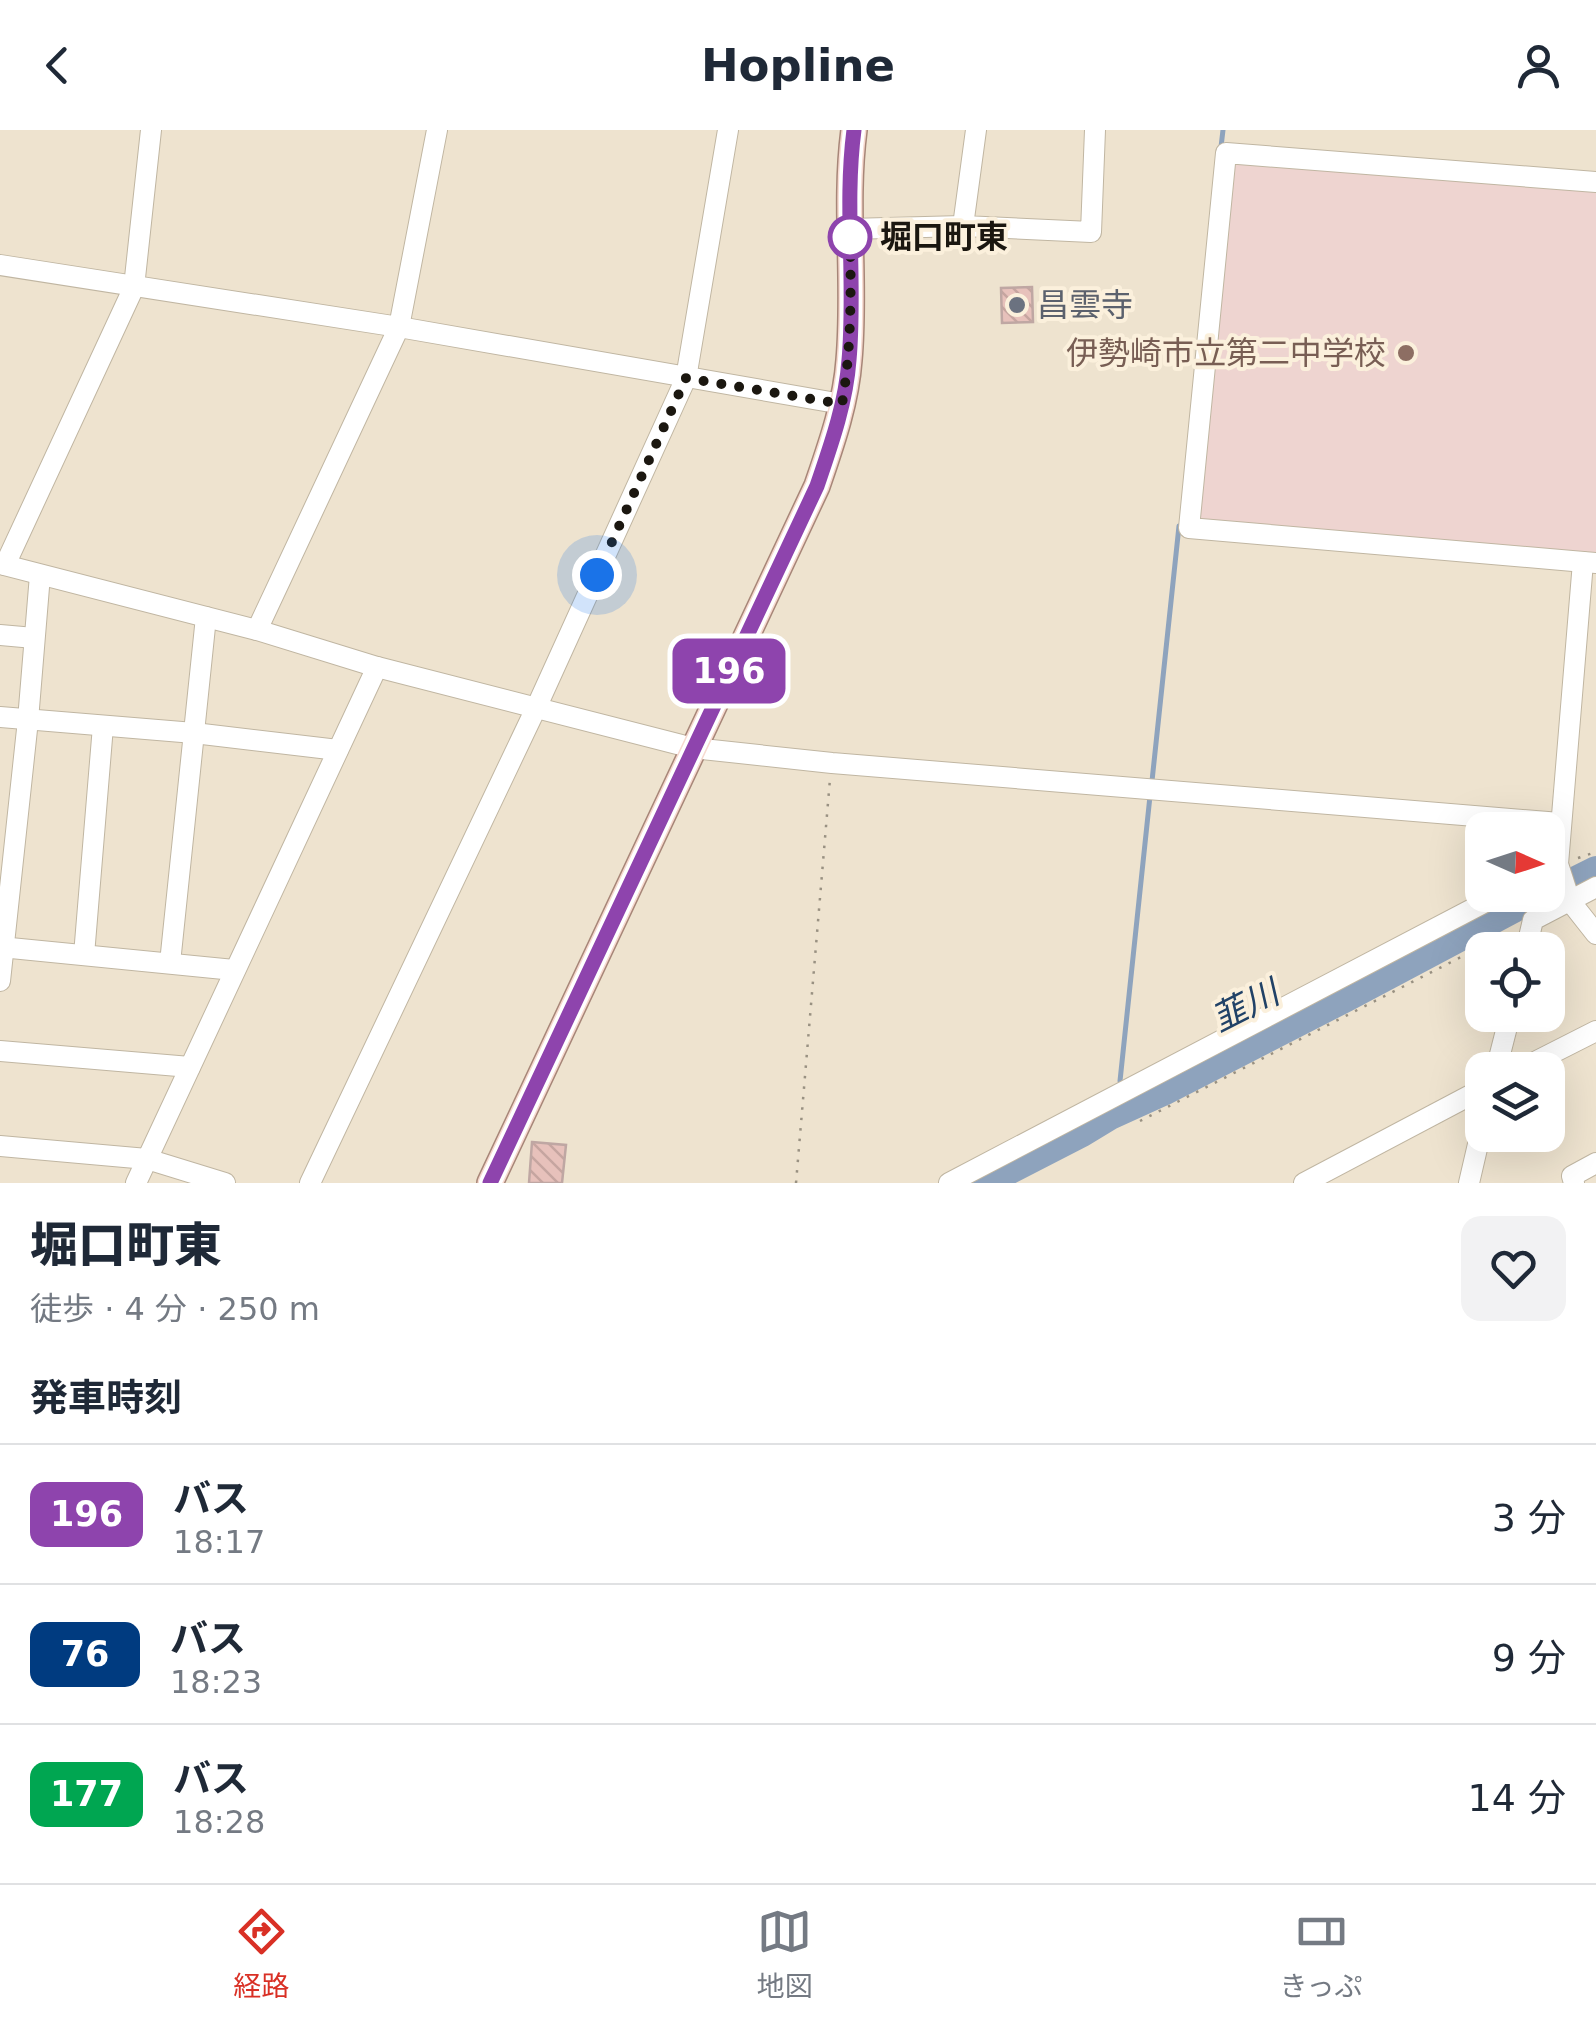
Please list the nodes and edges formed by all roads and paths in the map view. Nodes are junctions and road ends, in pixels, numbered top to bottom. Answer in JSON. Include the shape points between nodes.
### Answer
{"nodes":[{"id":1,"x":151,"y":130,"type":"edge"},
{"id":2,"x":437,"y":130,"type":"edge"},
{"id":3,"x":728,"y":130,"type":"edge"},
{"id":4,"x":854,"y":130,"type":"edge"},
{"id":5,"x":976,"y":130,"type":"edge"},
{"id":6,"x":1095,"y":130,"type":"edge"},
{"id":7,"x":1229,"y":130,"type":"edge"},
{"id":8,"x":1226,"y":153,"type":"junction"},
{"id":9,"x":1596,"y":182,"type":"edge"},
{"id":10,"x":963,"y":226,"type":"junction"},
{"id":11,"x":850,"y":229,"type":"junction"},
{"id":12,"x":0,"y":265,"type":"edge"},
{"id":13,"x":134,"y":287,"type":"junction"},
{"id":14,"x":399,"y":327,"type":"junction"},
{"id":15,"x":686,"y":378,"type":"junction"},
{"id":16,"x":842,"y":404,"type":"junction"},
{"id":17,"x":1590,"y":562,"type":"edge"},
{"id":18,"x":3,"y":564,"type":"edge"},
{"id":19,"x":40,"y":575,"type":"junction"},
{"id":20,"x":206,"y":617,"type":"junction"},
{"id":21,"x":257,"y":630,"type":"junction"},
{"id":22,"x":0,"y":635,"type":"edge"},
{"id":23,"x":34,"y":638,"type":"junction"},
{"id":24,"x":377,"y":667,"type":"junction"},
{"id":25,"x":537,"y":706,"type":"junction"},
{"id":26,"x":0,"y":717,"type":"edge"},
{"id":27,"x":28,"y":720,"type":"junction"},
{"id":28,"x":104,"y":726,"type":"junction"},
{"id":29,"x":194,"y":733,"type":"junction"},
{"id":30,"x":693,"y":748,"type":"junction"},
{"id":31,"x":338,"y":750,"type":"junction"},
{"id":32,"x":832,"y":763,"type":"junction"},
{"id":33,"x":9,"y":808,"type":"edge"},
{"id":34,"x":1561,"y":812,"type":"edge"},
{"id":35,"x":1465,"y":814,"type":"edge"},
{"id":36,"x":1596,"y":887,"type":"edge"},
{"id":37,"x":1565,"y":889,"type":"edge"},
{"id":38,"x":1569,"y":898,"type":"junction"},
{"id":39,"x":1467,"y":912,"type":"edge"},
{"id":40,"x":1533,"y":920,"type":"junction"},
{"id":41,"x":1530,"y":932,"type":"edge"},
{"id":42,"x":1596,"y":934,"type":"edge"},
{"id":43,"x":2,"y":947,"type":"edge"},
{"id":44,"x":84,"y":955,"type":"junction"},
{"id":45,"x":170,"y":964,"type":"junction"},
{"id":46,"x":234,"y":970,"type":"junction"},
{"id":47,"x":0,"y":981,"type":"edge"},
{"id":48,"x":1596,"y":1031,"type":"edge"},
{"id":49,"x":0,"y":1051,"type":"edge"},
{"id":50,"x":1555,"y":1052,"type":"edge"},
{"id":51,"x":190,"y":1067,"type":"junction"},
{"id":52,"x":1465,"y":1098,"type":"edge"},
{"id":53,"x":1140,"y":1120,"type":"dead end"},
{"id":54,"x":0,"y":1146,"type":"edge"},
{"id":55,"x":1476,"y":1152,"type":"edge"},
{"id":56,"x":147,"y":1160,"type":"junction"},
{"id":57,"x":1596,"y":1163,"type":"edge"},
{"id":58,"x":136,"y":1183,"type":"edge"},
{"id":59,"x":226,"y":1183,"type":"edge"},
{"id":60,"x":310,"y":1183,"type":"edge"},
{"id":61,"x":490,"y":1183,"type":"edge"},
{"id":62,"x":796,"y":1183,"type":"edge"},
{"id":63,"x":949,"y":1183,"type":"edge"},
{"id":64,"x":1304,"y":1183,"type":"edge"},
{"id":65,"x":1469,"y":1183,"type":"edge"},
{"id":66,"x":1574,"y":1183,"type":"edge"}],
"edges":[{"from":1,"to":13,"type":"street"},
{"from":2,"to":14,"type":"street"},
{"from":3,"to":15,"type":"street"},
{"from":4,"to":11,"type":"main road"},
{"from":5,"to":10,"type":"street"},
{"from":6,"to":10,"type":"street","via":[[1090,232]]},
{"from":7,"to":8,"type":"street"},
{"from":8,"to":9,"type":"street"},
{"from":8,"to":17,"type":"street","via":[[1188,528]]},
{"from":10,"to":11,"type":"street"},
{"from":11,"to":16,"type":"main road","via":[[851,328]]},
{"from":12,"to":13,"type":"street"},
{"from":13,"to":14,"type":"street"},
{"from":13,"to":18,"type":"street"},
{"from":14,"to":15,"type":"street"},
{"from":14,"to":21,"type":"street"},
{"from":15,"to":16,"type":"street"},
{"from":15,"to":25,"type":"street"},
{"from":16,"to":30,"type":"main road","via":[[817,486]]},
{"from":17,"to":34,"type":"street"},
{"from":18,"to":19,"type":"street"},
{"from":19,"to":20,"type":"street"},
{"from":19,"to":23,"type":"street"},
{"from":20,"to":21,"type":"street"},
{"from":20,"to":29,"type":"street"},
{"from":21,"to":24,"type":"street"},
{"from":22,"to":23,"type":"street"},
{"from":23,"to":27,"type":"street"},
{"from":24,"to":25,"type":"street"},
{"from":24,"to":31,"type":"street"},
{"from":25,"to":30,"type":"street"},
{"from":25,"to":60,"type":"street"},
{"from":26,"to":27,"type":"street"},
{"from":27,"to":28,"type":"street"},
{"from":27,"to":33,"type":"street"},
{"from":28,"to":29,"type":"street"},
{"from":28,"to":44,"type":"street"},
{"from":29,"to":31,"type":"street"},
{"from":29,"to":45,"type":"street"},
{"from":30,"to":32,"type":"street"},
{"from":30,"to":61,"type":"main road"},
{"from":31,"to":46,"type":"street"},
{"from":32,"to":35,"type":"street"},
{"from":32,"to":62,"type":"path"},
{"from":33,"to":43,"type":"street"},
{"from":36,"to":38,"type":"street"},
{"from":37,"to":38,"type":"street"},
{"from":38,"to":40,"type":"street"},
{"from":38,"to":42,"type":"street"},
{"from":39,"to":63,"type":"street"},
{"from":40,"to":41,"type":"street"},
{"from":40,"to":53,"type":"path"},
{"from":43,"to":44,"type":"street"},
{"from":43,"to":47,"type":"street"},
{"from":44,"to":45,"type":"street"},
{"from":45,"to":46,"type":"street"},
{"from":46,"to":51,"type":"street"},
{"from":48,"to":50,"type":"street"},
{"from":49,"to":51,"type":"street"},
{"from":51,"to":56,"type":"street"},
{"from":52,"to":64,"type":"street"},
{"from":54,"to":56,"type":"street"},
{"from":55,"to":65,"type":"street"},
{"from":56,"to":58,"type":"street"},
{"from":56,"to":59,"type":"street"},
{"from":57,"to":66,"type":"street","via":[[1572,1176]]}]}
